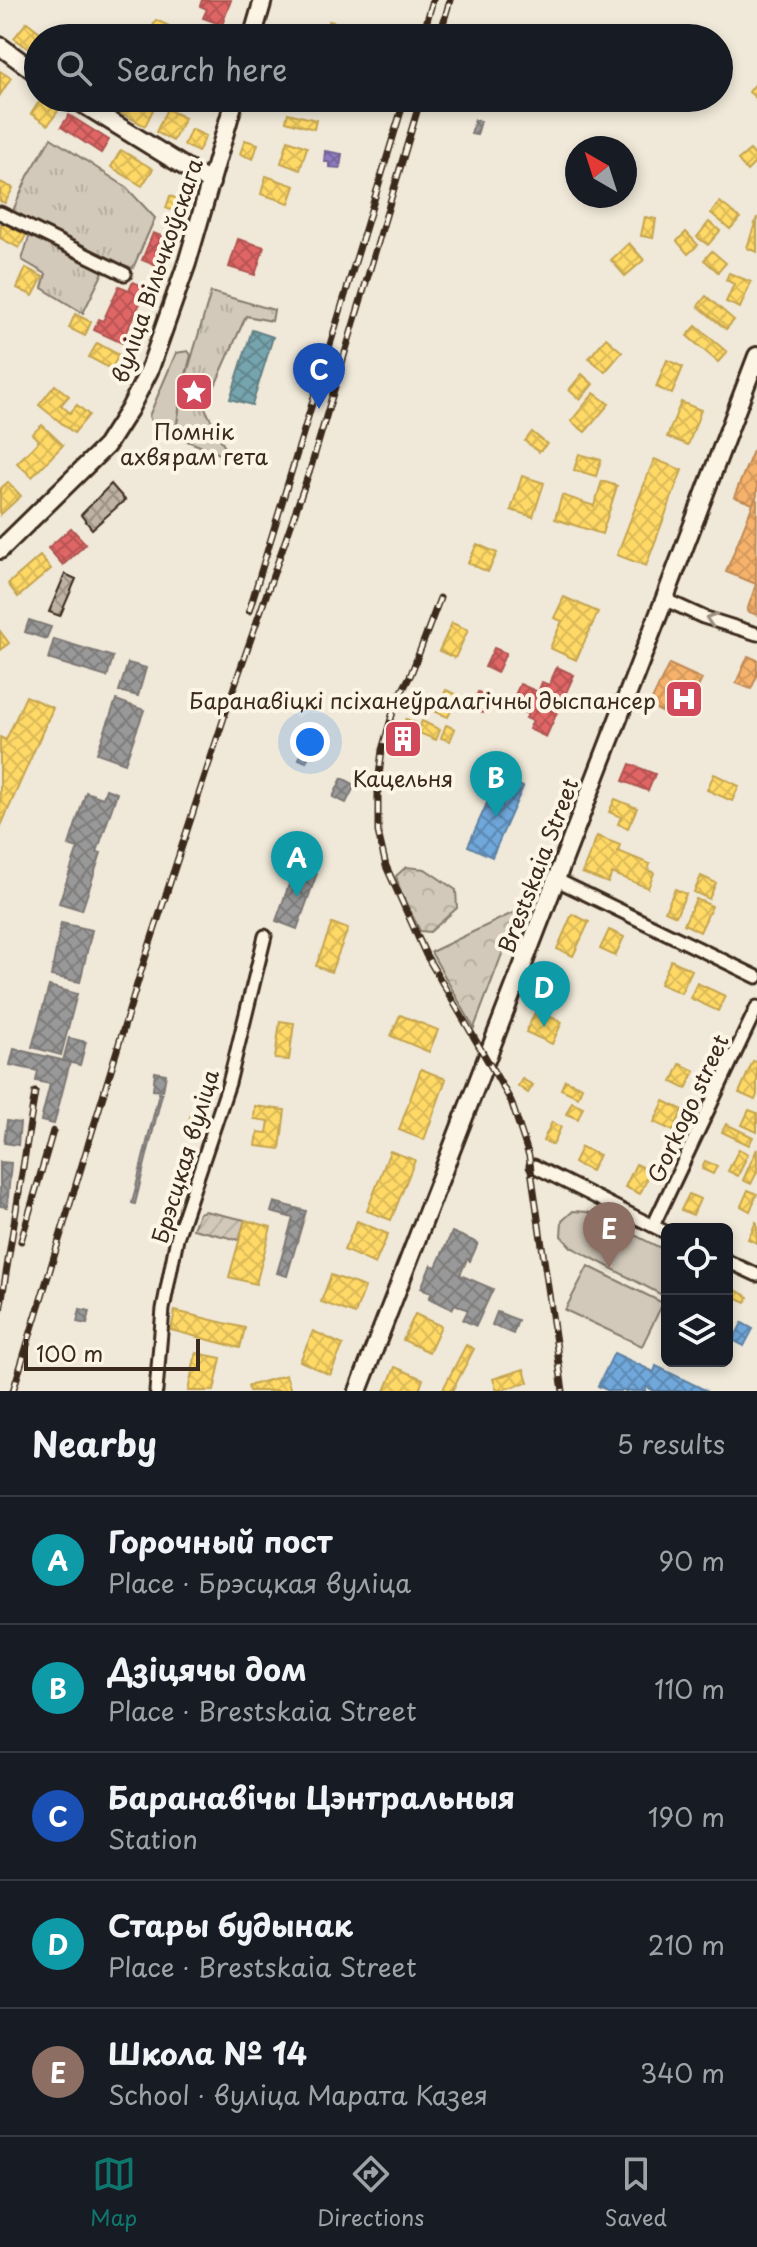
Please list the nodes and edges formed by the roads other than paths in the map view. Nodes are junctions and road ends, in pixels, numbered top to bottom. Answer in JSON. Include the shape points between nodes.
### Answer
{"nodes":[{"id":1,"x":263,"y":0,"type":"edge"},
{"id":2,"x":256,"y":24,"type":"edge"},
{"id":3,"x":0,"y":46,"type":"edge"},
{"id":4,"x":24,"y":64,"type":"edge"},
{"id":5,"x":96,"y":112,"type":"edge"},
{"id":6,"x":231,"y":112,"type":"edge"},
{"id":7,"x":211,"y":183,"type":"junction"},
{"id":8,"x":0,"y":213,"type":"edge"},
{"id":9,"x":125,"y":274,"type":"dead end"},
{"id":10,"x":757,"y":356,"type":"edge"},
{"id":11,"x":0,"y":550,"type":"edge"},
{"id":12,"x":666,"y":600,"type":"junction"},
{"id":13,"x":757,"y":634,"type":"edge"},
{"id":14,"x":555,"y":879,"type":"junction"},
{"id":15,"x":265,"y":936,"type":"dead end"},
{"id":16,"x":757,"y":977,"type":"edge"},
{"id":17,"x":757,"y":1007,"type":"edge"},
{"id":18,"x":534,"y":1166,"type":"dead end"},
{"id":19,"x":653,"y":1226,"type":"junction"},
{"id":20,"x":661,"y":1230,"type":"edge"},
{"id":21,"x":733,"y":1264,"type":"edge"},
{"id":22,"x":757,"y":1275,"type":"edge"},
{"id":23,"x":156,"y":1391,"type":"edge"},
{"id":24,"x":358,"y":1391,"type":"edge"}],
"edges":[{"from":1,"to":2,"type":"main road"},
{"from":3,"to":4,"type":"main road"},
{"from":5,"to":7,"type":"main road"},
{"from":6,"to":7,"type":"main road","name":"вуліца Вільчкоўскага"},
{"from":7,"to":11,"type":"main road","name":"вуліца Вільчкоўскага","via":[[149,371],[116,433]]},
{"from":8,"to":9,"type":"street"},
{"from":10,"to":12,"type":"main road","name":"Brestskaia Street"},
{"from":13,"to":12,"type":"street","one_way":true},
{"from":12,"to":14,"type":"main road","name":"Brestskaia Street"},
{"from":14,"to":16,"type":"street"},
{"from":14,"to":24,"type":"main road","name":"Brestskaia Street"},
{"from":15,"to":23,"type":"street","name":"Брэсцкая вуліца","via":[[229,1083],[177,1238],[163,1309]]},
{"from":17,"to":19,"type":"street","name":"Gorkogo street"},
{"from":18,"to":19,"type":"street"},
{"from":19,"to":20,"type":"street"},
{"from":21,"to":22,"type":"street"}]}
